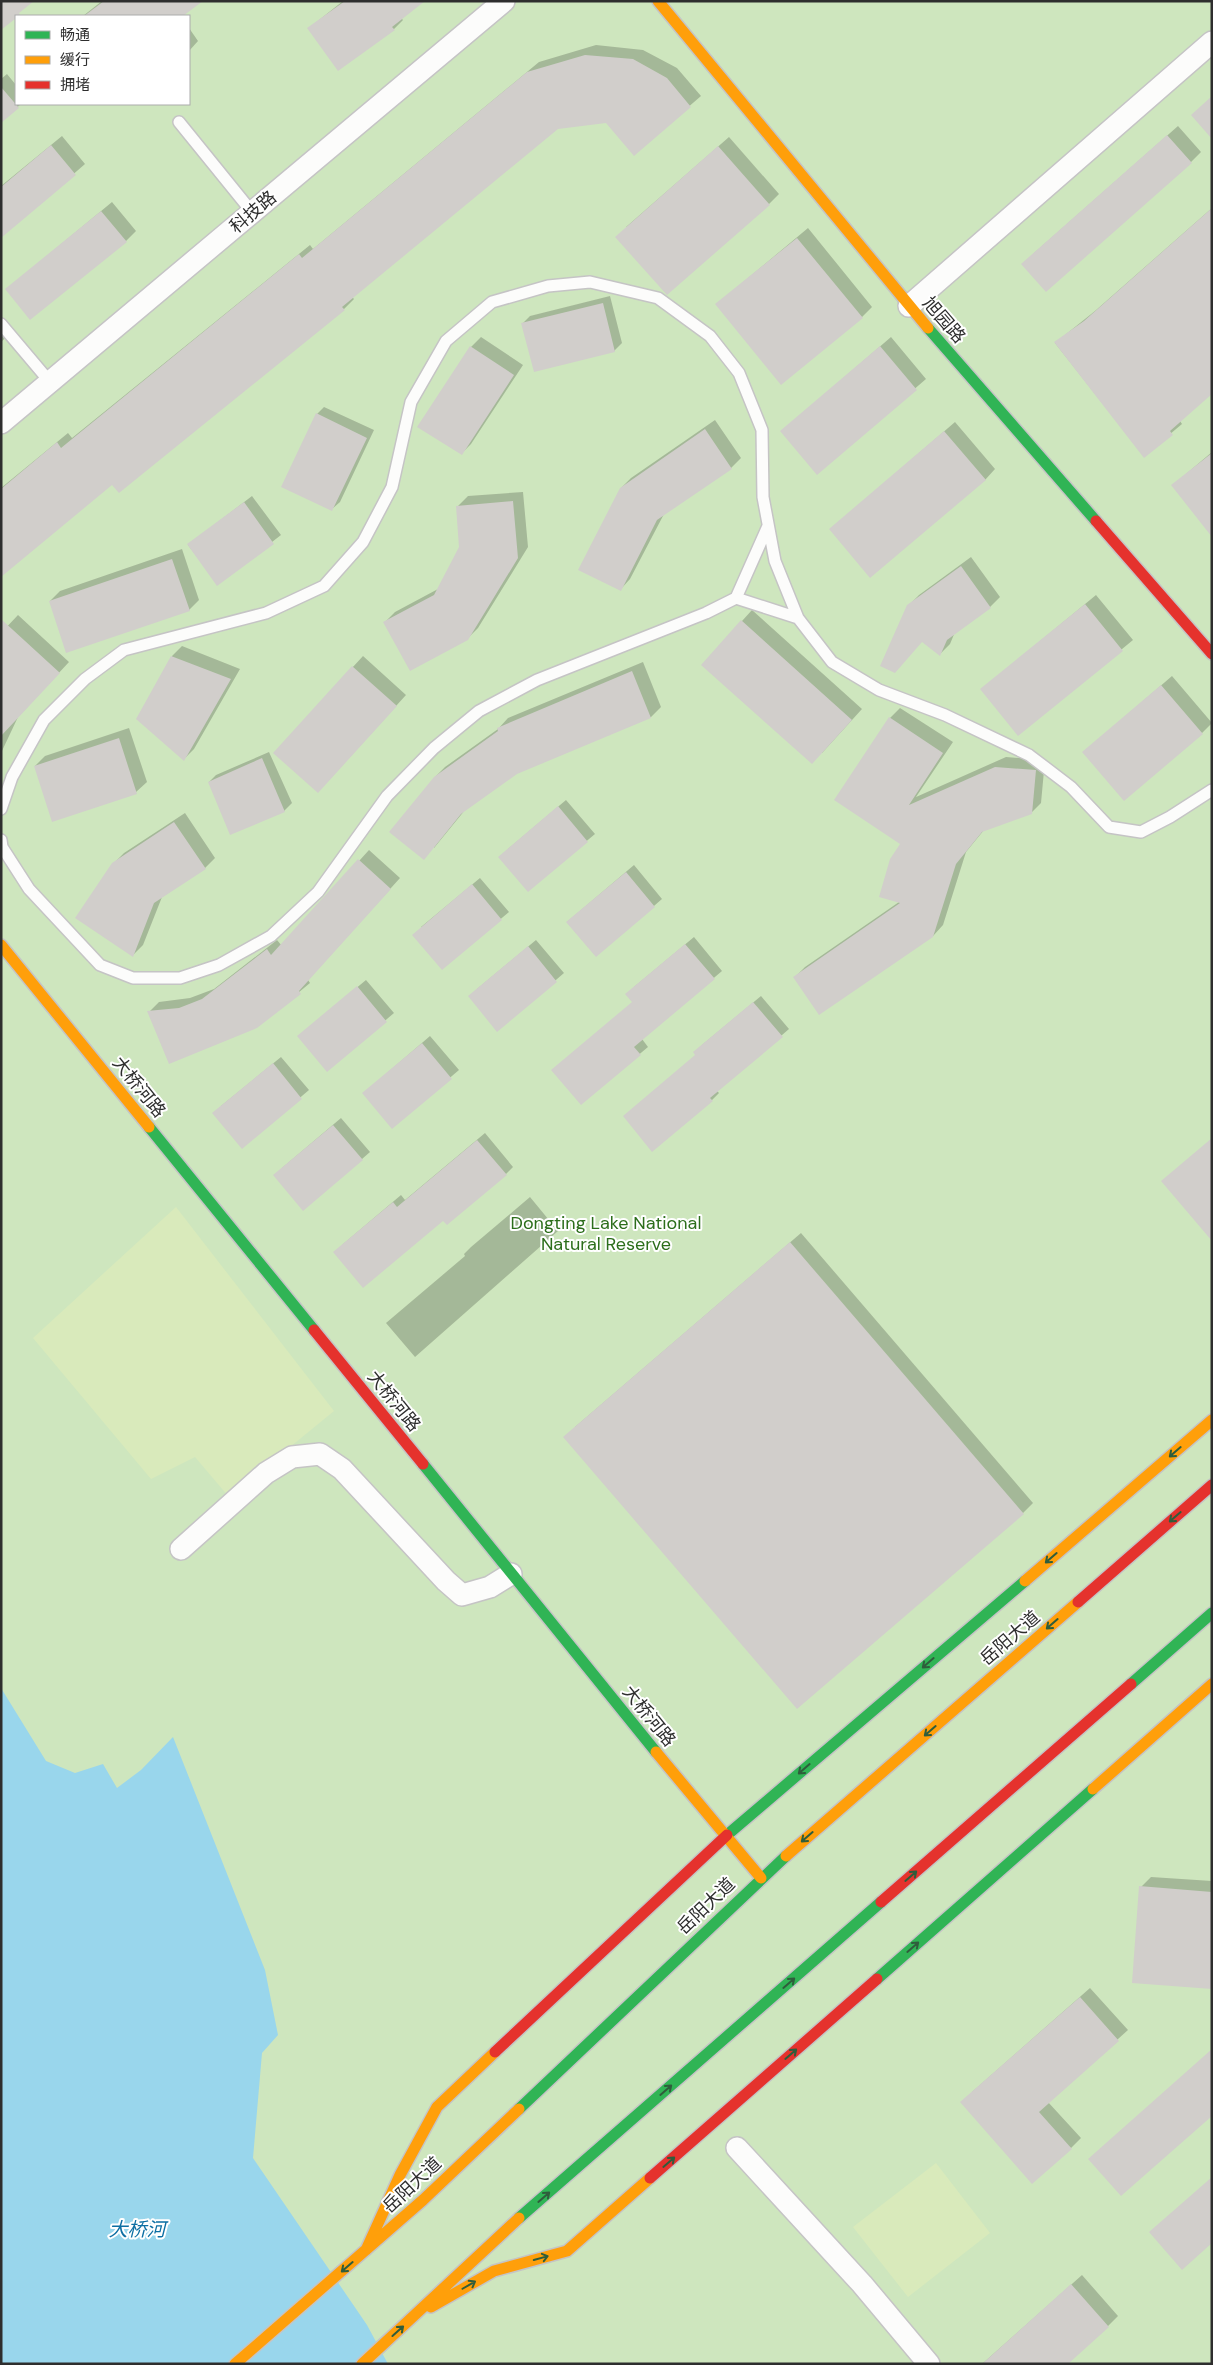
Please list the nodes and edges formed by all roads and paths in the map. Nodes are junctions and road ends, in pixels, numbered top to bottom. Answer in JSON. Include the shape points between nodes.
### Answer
{"nodes":[{"id":1,"x":504,"y":1,"type":"edge"},
{"id":2,"x":658,"y":1,"type":"edge"},
{"id":3,"x":1212,"y":42,"type":"edge"},
{"id":4,"x":179,"y":122,"type":"dead end"},
{"id":5,"x":252,"y":212,"type":"junction"},
{"id":6,"x":908,"y":306,"type":"junction"},
{"id":7,"x":1,"y":324,"type":"edge"},
{"id":8,"x":50,"y":382,"type":"junction"},
{"id":9,"x":1,"y":423,"type":"edge"},
{"id":10,"x":768,"y":526,"type":"junction"},
{"id":11,"x":736,"y":598,"type":"junction"},
{"id":12,"x":798,"y":618,"type":"junction"},
{"id":13,"x":1212,"y":654,"type":"edge"},
{"id":14,"x":1212,"y":790,"type":"edge"},
{"id":15,"x":1,"y":809,"type":"edge"},
{"id":16,"x":1,"y":840,"type":"edge"},
{"id":17,"x":1,"y":945,"type":"edge"},
{"id":18,"x":1212,"y":1420,"type":"edge"},
{"id":19,"x":1212,"y":1485,"type":"edge"},
{"id":20,"x":181,"y":1549,"type":"dead end"},
{"id":21,"x":511,"y":1574,"type":"junction"},
{"id":22,"x":1212,"y":1613,"type":"edge"},
{"id":23,"x":1212,"y":1684,"type":"edge"},
{"id":24,"x":725,"y":1837,"type":"junction"},
{"id":25,"x":761,"y":1878,"type":"junction"},
{"id":26,"x":737,"y":2148,"type":"dead end"},
{"id":27,"x":366,"y":2250,"type":"junction"},
{"id":28,"x":414,"y":2317,"type":"junction"},
{"id":29,"x":235,"y":2364,"type":"edge"},
{"id":30,"x":362,"y":2364,"type":"edge"},
{"id":31,"x":929,"y":2364,"type":"edge"}],
"edges":[{"from":1,"to":5,"type":"street","name":"科技路"},
{"from":2,"to":6,"type":"main road","name":"旭园路"},
{"from":3,"to":6,"type":"street"},
{"from":4,"to":5,"type":"lane"},
{"from":5,"to":8,"type":"street","name":"科技路"},
{"from":6,"to":13,"type":"main road","name":"旭园路"},
{"from":7,"to":8,"type":"lane"},
{"from":8,"to":9,"type":"street","name":"科技路"},
{"from":10,"to":11,"type":"lane"},
{"from":10,"to":12,"type":"lane","via":[[775,561]]},
{"from":10,"to":15,"type":"lane","via":[[763,497],[762,430],[739,374],[710,336],[658,298],[590,282],[548,286],[492,302],[446,341],[411,402],[392,487],[363,542],[324,586],[266,613],[124,650],[85,679],[44,720],[12,777]]},
{"from":11,"to":12,"type":"lane"},
{"from":11,"to":16,"type":"lane","via":[[537,680],[479,710],[434,748],[388,796],[318,892],[271,936],[219,965],[180,978],[133,978],[100,965],[29,889],[2,847]]},
{"from":12,"to":14,"type":"lane","via":[[832,662],[879,690],[946,714],[1029,755],[1071,787],[1109,827],[1141,832]]},
{"from":17,"to":21,"type":"main road","name":"大桥河路"},
{"from":18,"to":24,"type":"main road","one_way":true},
{"from":19,"to":25,"type":"main road","name":"岳阳大道","one_way":true},
{"from":20,"to":21,"type":"street","via":[[266,1473],[292,1457],[320,1454],[342,1469],[462,1595],[490,1587]]},
{"from":21,"to":24,"type":"main road","name":"大桥河路"},
{"from":28,"to":22,"type":"main road","one_way":true,"via":[[507,2229]]},
{"from":28,"to":23,"type":"main road","one_way":true,"via":[[494,2271],[567,2251]]},
{"from":24,"to":25,"type":"main road","name":"大桥河路"},
{"from":24,"to":27,"type":"main road","via":[[437,2107],[400,2175]]},
{"from":25,"to":27,"type":"main road","name":"岳阳大道"},
{"from":26,"to":31,"type":"street","via":[[862,2284]]},
{"from":27,"to":29,"type":"main road","name":"岳阳大道","one_way":true},
{"from":30,"to":28,"type":"main road","one_way":true}]}
